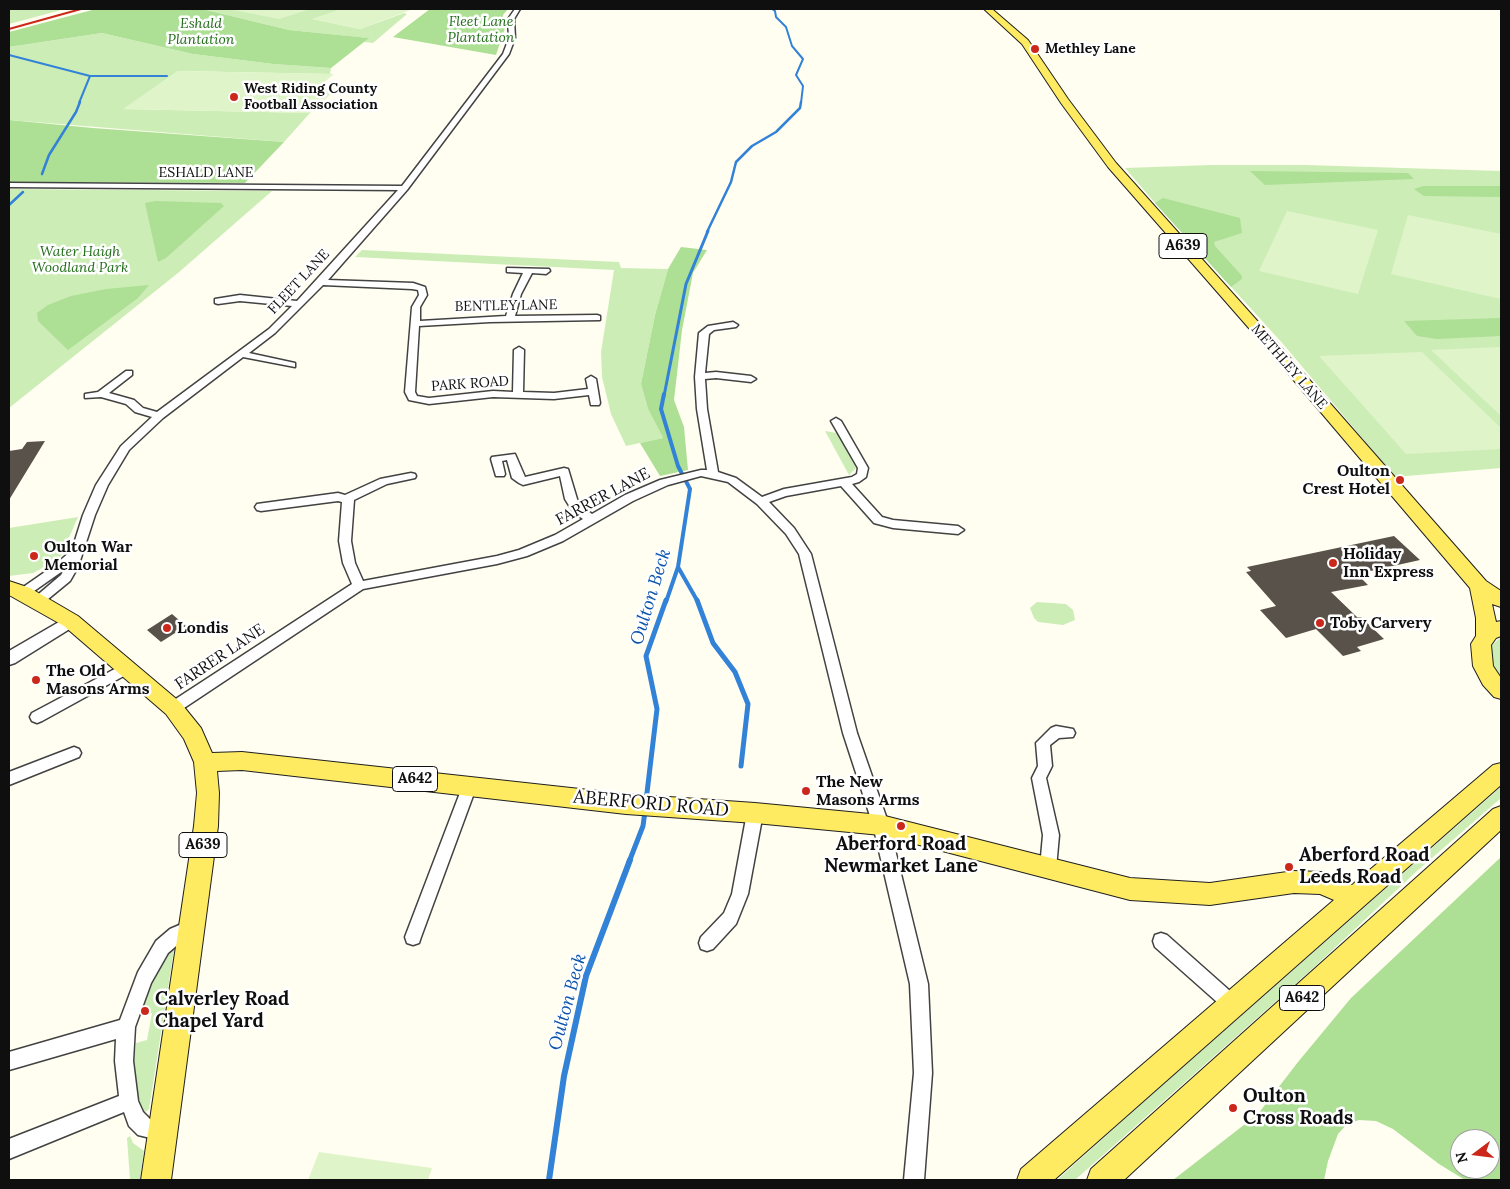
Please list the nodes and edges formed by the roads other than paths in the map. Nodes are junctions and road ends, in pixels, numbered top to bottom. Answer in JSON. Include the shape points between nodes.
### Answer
{"nodes":[{"id":1,"x":517,"y":9,"type":"edge"},
{"id":2,"x":988,"y":9,"type":"edge"},
{"id":3,"x":9,"y":185,"type":"edge"},
{"id":4,"x":404,"y":188,"type":"junction"},
{"id":5,"x":510,"y":270,"type":"dead end"},
{"id":6,"x":529,"y":270,"type":"junction"},
{"id":7,"x":546,"y":271,"type":"dead end"},
{"id":8,"x":321,"y":282,"type":"junction"},
{"id":9,"x":216,"y":302,"type":"dead end"},
{"id":10,"x":299,"y":304,"type":"junction"},
{"id":11,"x":510,"y":318,"type":"junction"},
{"id":12,"x":597,"y":318,"type":"dead end"},
{"id":13,"x":415,"y":324,"type":"junction"},
{"id":14,"x":733,"y":325,"type":"dead end"},
{"id":15,"x":519,"y":350,"type":"dead end"},
{"id":16,"x":242,"y":354,"type":"junction"},
{"id":17,"x":292,"y":365,"type":"dead end"},
{"id":18,"x":129,"y":373,"type":"dead end"},
{"id":19,"x":700,"y":377,"type":"junction"},
{"id":20,"x":591,"y":379,"type":"dead end"},
{"id":21,"x":751,"y":379,"type":"dead end"},
{"id":22,"x":593,"y":391,"type":"junction"},
{"id":23,"x":101,"y":394,"type":"junction"},
{"id":24,"x":518,"y":394,"type":"junction"},
{"id":25,"x":89,"y":396,"type":"dead end"},
{"id":26,"x":595,"y":404,"type":"dead end"},
{"id":27,"x":159,"y":416,"type":"junction"},
{"id":28,"x":836,"y":421,"type":"dead end"},
{"id":29,"x":500,"y":474,"type":"dead end"},
{"id":30,"x":712,"y":474,"type":"junction"},
{"id":31,"x":411,"y":476,"type":"dead end"},
{"id":32,"x":844,"y":482,"type":"junction"},
{"id":33,"x":346,"y":499,"type":"junction"},
{"id":34,"x":761,"y":500,"type":"junction"},
{"id":35,"x":261,"y":507,"type":"dead end"},
{"id":36,"x":591,"y":519,"type":"junction"},
{"id":37,"x":958,"y":530,"type":"dead end"},
{"id":38,"x":359,"y":586,"type":"junction"},
{"id":39,"x":1479,"y":586,"type":"junction"},
{"id":40,"x":23,"y":594,"type":"edge"},
{"id":41,"x":1501,"y":600,"type":"edge"},
{"id":42,"x":71,"y":621,"type":"junction"},
{"id":43,"x":1493,"y":633,"type":"edge"},
{"id":44,"x":9,"y":659,"type":"edge"},
{"id":45,"x":126,"y":668,"type":"junction"},
{"id":46,"x":1501,"y":691,"type":"edge"},
{"id":47,"x":173,"y":708,"type":"junction"},
{"id":48,"x":37,"y":717,"type":"dead end"},
{"id":49,"x":1068,"y":732,"type":"dead end"},
{"id":50,"x":74,"y":753,"type":"dead end"},
{"id":51,"x":205,"y":762,"type":"junction"},
{"id":52,"x":1501,"y":772,"type":"edge"},
{"id":53,"x":9,"y":779,"type":"edge"},
{"id":54,"x":470,"y":785,"type":"junction"},
{"id":55,"x":626,"y":804,"type":"joint"},
{"id":56,"x":755,"y":813,"type":"junction"},
{"id":57,"x":1501,"y":816,"type":"edge"},
{"id":58,"x":881,"y":825,"type":"junction"},
{"id":59,"x":1048,"y":868,"type":"junction"},
{"id":60,"x":1355,"y":898,"type":"junction"},
{"id":61,"x":191,"y":928,"type":"junction"},
{"id":62,"x":413,"y":937,"type":"dead end"},
{"id":63,"x":1161,"y":941,"type":"dead end"},
{"id":64,"x":708,"y":943,"type":"dead end"},
{"id":65,"x":1232,"y":1004,"type":"junction"},
{"id":66,"x":126,"y":1027,"type":"junction"},
{"id":67,"x":9,"y":1061,"type":"edge"},
{"id":68,"x":130,"y":1101,"type":"junction"},
{"id":69,"x":164,"y":1131,"type":"junction"},
{"id":70,"x":9,"y":1149,"type":"edge"},
{"id":71,"x":156,"y":1180,"type":"edge"},
{"id":72,"x":914,"y":1180,"type":"edge"},
{"id":73,"x":1032,"y":1180,"type":"edge"},
{"id":74,"x":1102,"y":1180,"type":"edge"}],
"edges":[{"from":1,"to":4,"type":"street","name":"FLEET LANE","via":[[511,19],[512,38],[506,54]]},
{"from":2,"to":39,"type":"main road","name":"METHLEY LANE","number":"A639","via":[[1025,42],[1064,101],[1112,164]]},
{"from":3,"to":4,"type":"street","name":"ESHALD LANE"},
{"from":4,"to":8,"type":"street","name":"FLEET LANE"},
{"from":5,"to":6,"type":"street"},
{"from":6,"to":7,"type":"street"},
{"from":6,"to":11,"type":"street"},
{"from":8,"to":10,"type":"street","name":"FLEET LANE"},
{"from":8,"to":13,"type":"street","name":"PARK ROAD","via":[[418,287],[423,292],[416,307]]},
{"from":9,"to":10,"type":"street","via":[[240,298]]},
{"from":10,"to":16,"type":"street","name":"FLEET LANE","via":[[278,326]]},
{"from":11,"to":12,"type":"street","name":"BENTLEY LANE"},
{"from":11,"to":13,"type":"street","name":"BENTLEY LANE"},
{"from":13,"to":24,"type":"street","name":"PARK ROAD","via":[[410,392],[414,398],[429,401]]},
{"from":14,"to":19,"type":"street","via":[[711,328],[704,333]]},
{"from":15,"to":24,"type":"street"},
{"from":16,"to":17,"type":"street"},
{"from":16,"to":27,"type":"street","name":"FLEET LANE"},
{"from":18,"to":23,"type":"street"},
{"from":19,"to":21,"type":"street","via":[[716,375]]},
{"from":19,"to":30,"type":"street"},
{"from":20,"to":22,"type":"street"},
{"from":22,"to":24,"type":"street","name":"PARK ROAD","via":[[554,396]]},
{"from":22,"to":26,"type":"street"},
{"from":23,"to":25,"type":"street"},
{"from":23,"to":27,"type":"street","via":[[130,402],[138,410]]},
{"from":27,"to":40,"type":"street","name":"FLEET LANE","via":[[125,448],[112,466],[89,515],[66,578]]},
{"from":28,"to":32,"type":"street","via":[[863,468],[859,478]]},
{"from":29,"to":36,"type":"street","via":[[496,459],[511,456],[518,478],[523,481],[564,471],[571,500],[577,510]]},
{"from":30,"to":34,"type":"street","name":"FARRER LANE","via":[[732,480]]},
{"from":30,"to":36,"type":"street","name":"FARRER LANE","via":[[695,474],[672,480],[636,494]]},
{"from":31,"to":33,"type":"street","via":[[384,481]]},
{"from":32,"to":34,"type":"street"},
{"from":32,"to":37,"type":"street","via":[[878,520]]},
{"from":33,"to":35,"type":"street","via":[[338,497]]},
{"from":33,"to":38,"type":"street","via":[[349,503],[345,541],[349,563]]},
{"from":34,"to":58,"type":"street","name":"FARRER LANE","via":[[790,530],[808,562],[850,733]]},
{"from":36,"to":38,"type":"street","name":"FARRER LANE","via":[[547,544],[510,557]]},
{"from":38,"to":47,"type":"street","name":"FARRER LANE"},
{"from":39,"to":41,"type":"main road","name":"METHLEY LANE","number":"A639"},
{"from":39,"to":43,"type":"main road","name":"METHLEY LANE","number":"A639"},
{"from":40,"to":42,"type":"main road"},
{"from":42,"to":44,"type":"street"},
{"from":42,"to":45,"type":"main road"},
{"from":43,"to":46,"type":"main road","name":"METHLEY LANE","via":[[1481,644],[1483,666]]},
{"from":45,"to":47,"type":"main road"},
{"from":45,"to":48,"type":"street"},
{"from":47,"to":51,"type":"main road","via":[[193,734]]},
{"from":49,"to":59,"type":"street","via":[[1056,732],[1043,743],[1045,766],[1039,778],[1051,835]]},
{"from":50,"to":53,"type":"street"},
{"from":51,"to":54,"type":"main road","name":"ABERFORD ROAD","number":"A642","via":[[242,761]]},
{"from":51,"to":61,"type":"main road","number":"A639","via":[[208,793],[206,826]]},
{"from":52,"to":60,"type":"main road","number":"A642"},
{"from":54,"to":55,"type":"main road","name":"ABERFORD ROAD","number":"A642"},
{"from":54,"to":62,"type":"street"},
{"from":55,"to":56,"type":"main road","name":"ABERFORD ROAD","number":"A642"},
{"from":56,"to":58,"type":"main road","name":"ABERFORD ROAD","number":"A642"},
{"from":56,"to":64,"type":"street","via":[[740,894],[730,918]]},
{"from":57,"to":74,"type":"main road","number":"A642"},
{"from":58,"to":59,"type":"main road","name":"ABERFORD ROAD","number":"A642"},
{"from":58,"to":72,"type":"street","name":"FARRER LANE","via":[[919,984],[922,1073]]},
{"from":59,"to":60,"type":"main road","name":"ABERFORD ROAD","number":"A642","via":[[1130,890],[1210,894],[1294,882],[1321,883]]},
{"from":60,"to":65,"type":"main road","number":"A642"},
{"from":61,"to":66,"type":"street","via":[[162,947],[144,978]]},
{"from":61,"to":69,"type":"main road","number":"A639"},
{"from":63,"to":65,"type":"street"},
{"from":65,"to":73,"type":"main road","number":"A642"},
{"from":66,"to":67,"type":"street"},
{"from":66,"to":68,"type":"street","via":[[124,1061]]},
{"from":68,"to":69,"type":"street","via":[[136,1119],[145,1128]]},
{"from":68,"to":70,"type":"street"},
{"from":69,"to":71,"type":"main road","number":"A639"}]}
